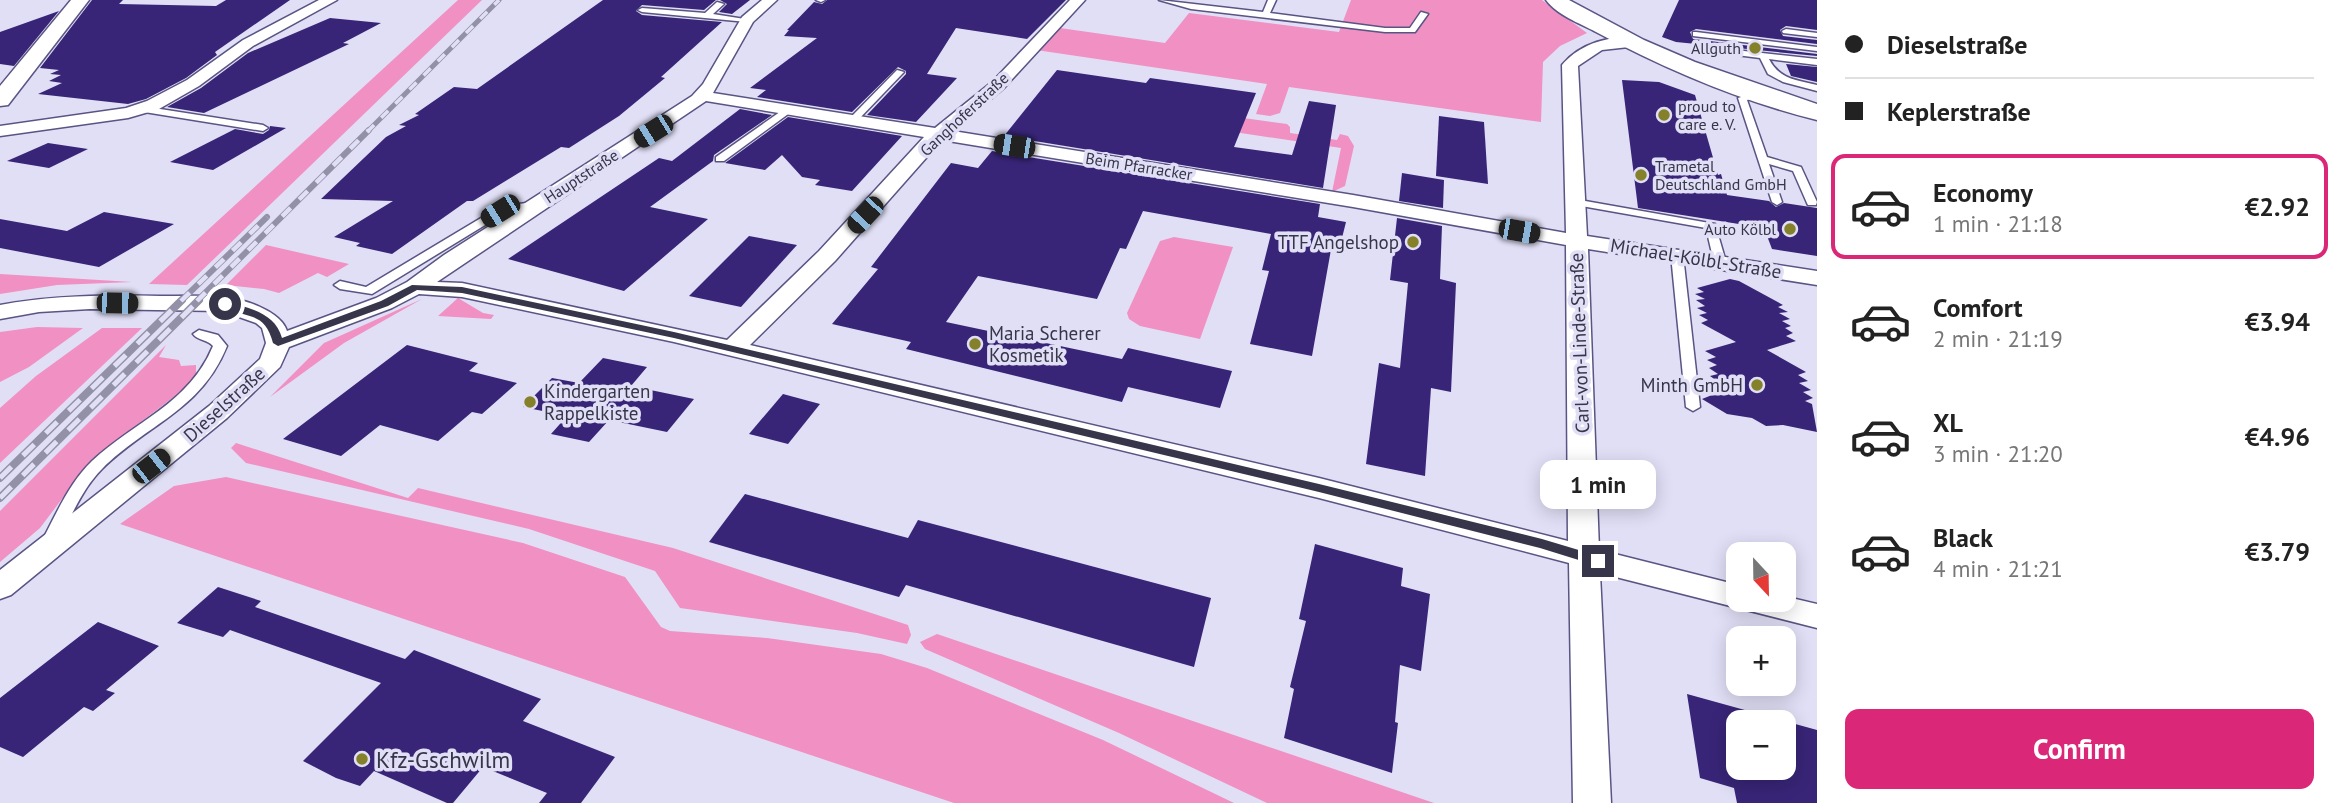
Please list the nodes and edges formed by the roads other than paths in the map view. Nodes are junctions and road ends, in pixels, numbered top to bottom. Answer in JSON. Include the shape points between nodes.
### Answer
{"nodes":[{"id":1,"x":80,"y":0,"type":"edge"},
{"id":2,"x":330,"y":0,"type":"edge"},
{"id":3,"x":770,"y":0,"type":"edge"},
{"id":4,"x":1078,"y":0,"type":"edge"},
{"id":5,"x":1163,"y":0,"type":"edge"},
{"id":6,"x":1272,"y":0,"type":"edge"},
{"id":7,"x":1556,"y":0,"type":"edge"},
{"id":8,"x":1569,"y":0,"type":"edge"},
{"id":9,"x":720,"y":4,"type":"dead end"},
{"id":10,"x":642,"y":10,"type":"dead end"},
{"id":11,"x":1424,"y":14,"type":"dead end"},
{"id":12,"x":1265,"y":15,"type":"junction"},
{"id":13,"x":710,"y":16,"type":"junction"},
{"id":14,"x":747,"y":20,"type":"junction"},
{"id":15,"x":1606,"y":29,"type":"junction"},
{"id":16,"x":1786,"y":30,"type":"dead end"},
{"id":17,"x":1696,"y":34,"type":"dead end"},
{"id":18,"x":1817,"y":35,"type":"edge"},
{"id":19,"x":1642,"y":47,"type":"junction"},
{"id":20,"x":1708,"y":49,"type":"dead end"},
{"id":21,"x":1817,"y":49,"type":"edge"},
{"id":22,"x":1763,"y":56,"type":"junction"},
{"id":23,"x":1580,"y":57,"type":"joint"},
{"id":24,"x":1817,"y":62,"type":"edge"},
{"id":25,"x":900,"y":72,"type":"dead end"},
{"id":26,"x":1817,"y":88,"type":"edge"},
{"id":27,"x":1760,"y":94,"type":"junction"},
{"id":28,"x":703,"y":96,"type":"junction"},
{"id":29,"x":0,"y":100,"type":"edge"},
{"id":30,"x":790,"y":108,"type":"junction"},
{"id":31,"x":141,"y":109,"type":"junction"},
{"id":32,"x":1817,"y":112,"type":"edge"},
{"id":33,"x":234,"y":113,"type":"dead end"},
{"id":34,"x":854,"y":119,"type":"junction"},
{"id":35,"x":216,"y":121,"type":"junction"},
{"id":36,"x":263,"y":128,"type":"dead end"},
{"id":37,"x":0,"y":131,"type":"edge"},
{"id":38,"x":941,"y":134,"type":"junction"},
{"id":39,"x":720,"y":159,"type":"dead end"},
{"id":40,"x":1762,"y":159,"type":"junction"},
{"id":41,"x":1574,"y":202,"type":"junction"},
{"id":42,"x":1777,"y":202,"type":"dead end"},
{"id":43,"x":1812,"y":203,"type":"dead end"},
{"id":44,"x":536,"y":205,"type":"junction"},
{"id":45,"x":1575,"y":239,"type":"junction"},
{"id":46,"x":1677,"y":255,"type":"junction"},
{"id":47,"x":1720,"y":262,"type":"junction"},
{"id":48,"x":1817,"y":278,"type":"edge"},
{"id":49,"x":340,"y":285,"type":"dead end"},
{"id":50,"x":415,"y":287,"type":"junction"},
{"id":51,"x":0,"y":312,"type":"edge"},
{"id":52,"x":199,"y":334,"type":"dead end"},
{"id":53,"x":278,"y":343,"type":"junction"},
{"id":54,"x":732,"y":349,"type":"junction"},
{"id":55,"x":1693,"y":407,"type":"dead end"},
{"id":56,"x":44,"y":552,"type":"junction"},
{"id":57,"x":1584,"y":557,"type":"junction"},
{"id":58,"x":0,"y":587,"type":"edge"},
{"id":59,"x":1726,"y":594,"type":"edge"},
{"id":60,"x":1796,"y":611,"type":"edge"},
{"id":61,"x":1817,"y":616,"type":"edge"},
{"id":62,"x":1592,"y":803,"type":"edge"}],
"edges":[{"from":1,"to":29,"type":"street"},
{"from":2,"to":31,"type":"street","via":[[248,43],[172,96]]},
{"from":3,"to":14,"type":"street","name":"Hauptstraße"},
{"from":4,"to":38,"type":"street","name":"Ganghoferstraße","via":[[998,85]]},
{"from":5,"to":12,"type":"lane"},
{"from":6,"to":12,"type":"lane"},
{"from":7,"to":15,"type":"main road"},
{"from":8,"to":15,"type":"main road"},
{"from":9,"to":13,"type":"lane"},
{"from":10,"to":13,"type":"lane"},
{"from":11,"to":12,"type":"lane","via":[[1412,30]]},
{"from":13,"to":14,"type":"lane"},
{"from":14,"to":28,"type":"street","name":"Hauptstraße"},
{"from":15,"to":19,"type":"main road"},
{"from":16,"to":18,"type":"lane"},
{"from":17,"to":21,"type":"lane"},
{"from":19,"to":23,"type":"street","name":"Carl-von-Linde-Straße"},
{"from":19,"to":27,"type":"main road"},
{"from":20,"to":22,"type":"lane"},
{"from":22,"to":24,"type":"lane"},
{"from":22,"to":26,"type":"lane","via":[[1771,72]]},
{"from":23,"to":41,"type":"street","name":"Carl-von-Linde-Straße","via":[[1570,65],[1569,76]]},
{"from":25,"to":34,"type":"lane"},
{"from":27,"to":32,"type":"main road"},
{"from":27,"to":40,"type":"lane","via":[[1742,98]]},
{"from":28,"to":30,"type":"street","name":"Beim Pfarracker"},
{"from":28,"to":44,"type":"street","name":"Hauptstraße"},
{"from":30,"to":34,"type":"street","name":"Beim Pfarracker"},
{"from":30,"to":39,"type":"lane"},
{"from":31,"to":35,"type":"lane"},
{"from":31,"to":37,"type":"street"},
{"from":33,"to":35,"type":"lane"},
{"from":34,"to":38,"type":"street","name":"Beim Pfarracker"},
{"from":35,"to":36,"type":"lane"},
{"from":38,"to":45,"type":"street","name":"Beim Pfarracker"},
{"from":38,"to":54,"type":"street","name":"Ganghoferstraße"},
{"from":40,"to":42,"type":"lane"},
{"from":40,"to":43,"type":"lane","via":[[1797,169]]},
{"from":41,"to":45,"type":"street","name":"Carl-von-Linde-Straße"},
{"from":41,"to":47,"type":"lane","via":[[1712,226]]},
{"from":44,"to":49,"type":"lane","via":[[505,208],[368,291]]},
{"from":44,"to":50,"type":"street","name":"Hauptstraße"},
{"from":45,"to":46,"type":"street","name":"Michael-Kölbl-Straße"},
{"from":45,"to":57,"type":"street","name":"Carl-von-Linde-Straße"},
{"from":46,"to":47,"type":"street","name":"Michael-Kölbl-Straße"},
{"from":46,"to":55,"type":"lane"},
{"from":47,"to":48,"type":"street","name":"Michael-Kölbl-Straße"},
{"from":50,"to":53,"type":"street","name":"Hauptstraße"},
{"from":50,"to":54,"type":"street","via":[[462,290]]},
{"from":51,"to":53,"type":"street","via":[[90,302],[225,304],[264,318],[273,325]]},
{"from":52,"to":56,"type":"lane","via":[[220,346],[208,376],[96,465]]},
{"from":53,"to":56,"type":"street","name":"Dieselstraße","via":[[271,362],[218,412]]},
{"from":54,"to":57,"type":"street","via":[[1319,488]]},
{"from":56,"to":58,"type":"street","name":"Dieselstraße"},
{"from":57,"to":59,"type":"street"},
{"from":57,"to":62,"type":"street","name":"Carl-von-Linde-Straße"},
{"from":60,"to":61,"type":"street"}]}
